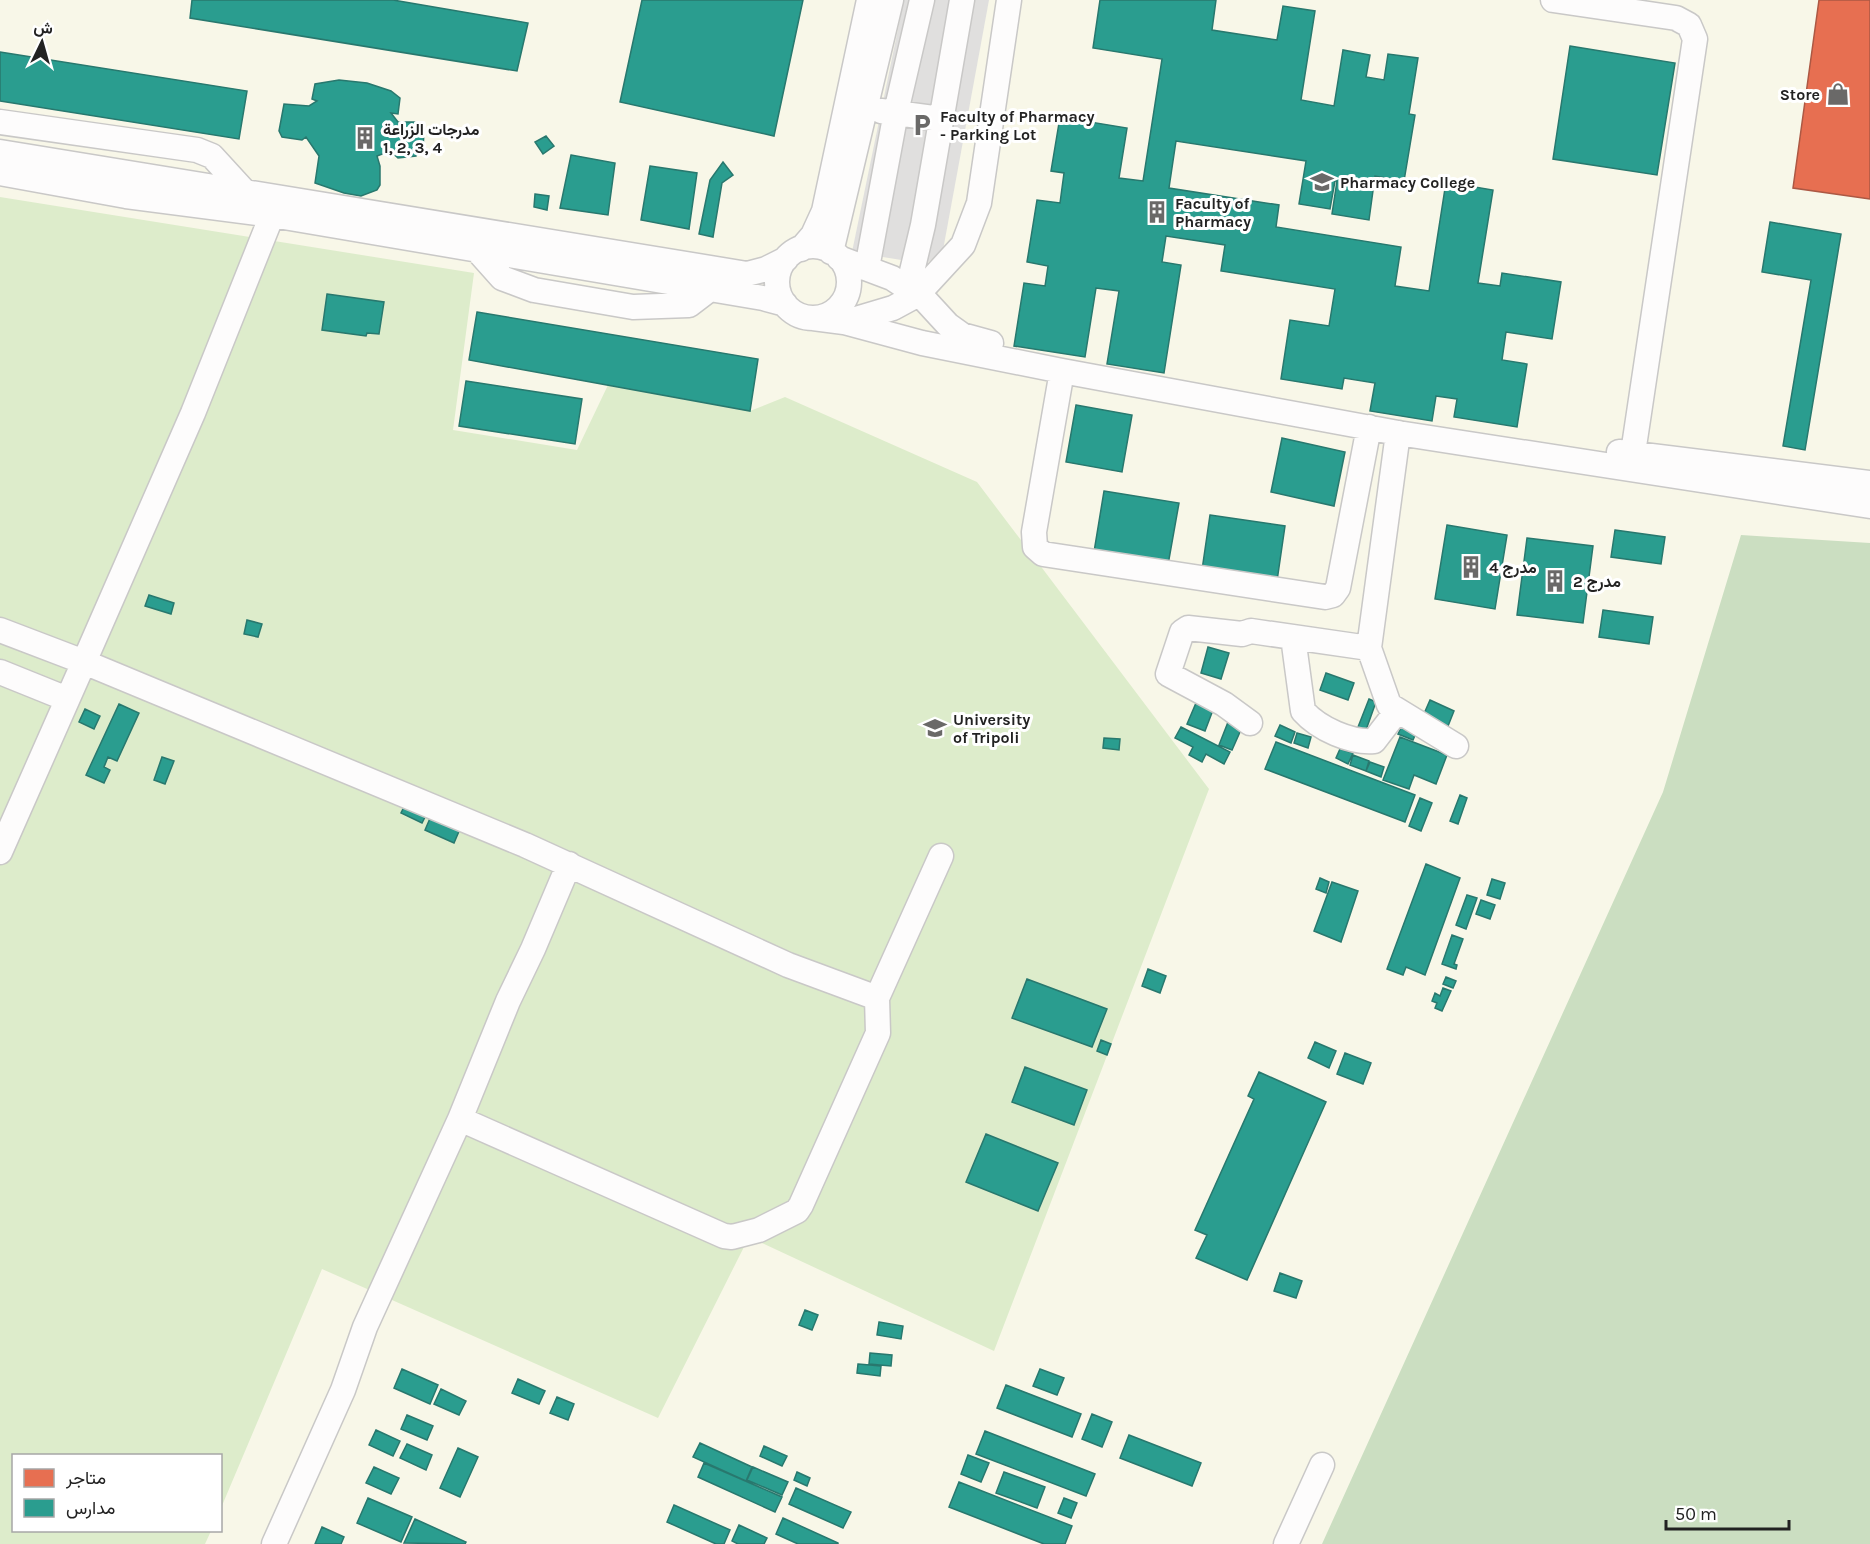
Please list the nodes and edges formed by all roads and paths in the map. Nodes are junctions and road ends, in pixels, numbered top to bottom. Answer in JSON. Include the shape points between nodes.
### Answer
{"nodes":[{"id":1,"x":869,"y":0,"type":"edge"},
{"id":2,"x":891,"y":0,"type":"edge"},
{"id":3,"x":922,"y":0,"type":"edge"},
{"id":4,"x":962,"y":0,"type":"edge"},
{"id":5,"x":1009,"y":0,"type":"edge"},
{"id":6,"x":1553,"y":0,"type":"edge"},
{"id":7,"x":866,"y":110,"type":"junction"},
{"id":8,"x":896,"y":112,"type":"junction"},
{"id":9,"x":941,"y":119,"type":"junction"},
{"id":10,"x":0,"y":122,"type":"edge"},
{"id":11,"x":0,"y":152,"type":"edge"},
{"id":12,"x":0,"y":173,"type":"edge"},
{"id":13,"x":245,"y":192,"type":"junction"},
{"id":14,"x":272,"y":215,"type":"junction"},
{"id":15,"x":793,"y":254,"type":"junction"},
{"id":16,"x":835,"y":255,"type":"junction"},
{"id":17,"x":867,"y":268,"type":"junction"},
{"id":18,"x":913,"y":291,"type":"junction"},
{"id":19,"x":784,"y":304,"type":"junction"},
{"id":20,"x":813,"y":318,"type":"junction"},
{"id":21,"x":844,"y":322,"type":"junction"},
{"id":22,"x":1062,"y":371,"type":"junction"},
{"id":23,"x":1369,"y":427,"type":"junction"},
{"id":24,"x":1398,"y":433,"type":"junction"},
{"id":25,"x":1633,"y":453,"type":"junction"},
{"id":26,"x":1870,"y":483,"type":"edge"},
{"id":27,"x":1870,"y":506,"type":"edge"},
{"id":28,"x":0,"y":630,"type":"edge"},
{"id":29,"x":1293,"y":637,"type":"junction"},
{"id":30,"x":1369,"y":648,"type":"junction"},
{"id":31,"x":84,"y":662,"type":"junction"},
{"id":32,"x":0,"y":672,"type":"edge"},
{"id":33,"x":67,"y":699,"type":"junction"},
{"id":34,"x":1397,"y":711,"type":"junction"},
{"id":35,"x":1250,"y":723,"type":"dead end"},
{"id":36,"x":1456,"y":746,"type":"dead end"},
{"id":37,"x":0,"y":852,"type":"edge"},
{"id":38,"x":941,"y":856,"type":"dead end"},
{"id":39,"x":569,"y":864,"type":"junction"},
{"id":40,"x":877,"y":998,"type":"junction"},
{"id":41,"x":460,"y":1119,"type":"junction"},
{"id":42,"x":1322,"y":1465,"type":"dead end"},
{"id":43,"x":274,"y":1544,"type":"edge"},
{"id":44,"x":1286,"y":1544,"type":"edge"}],
"edges":[{"from":1,"to":15,"type":"street","via":[[824,211],[813,236]]},
{"from":2,"to":7,"type":"street"},
{"from":3,"to":8,"type":"street"},
{"from":4,"to":9,"type":"street"},
{"from":5,"to":18,"type":"street","via":[[979,203],[963,245]]},
{"from":6,"to":25,"type":"street","via":[[1676,18],[1689,25],[1695,39]]},
{"from":7,"to":8,"type":"street"},
{"from":7,"to":16,"type":"street"},
{"from":8,"to":9,"type":"street"},
{"from":8,"to":17,"type":"street"},
{"from":9,"to":18,"type":"street"},
{"from":10,"to":13,"type":"street","via":[[197,150],[212,156]]},
{"from":11,"to":13,"type":"street"},
{"from":12,"to":14,"type":"street","via":[[126,196]]},
{"from":13,"to":15,"type":"street","via":[[747,274]]},
{"from":14,"to":19,"type":"street"},
{"from":14,"to":31,"type":"street","via":[[193,413]]},
{"from":15,"to":16,"type":"street","via":[[822,248]]},
{"from":15,"to":19,"type":"street","via":[[778,273],[778,290]]},
{"from":16,"to":17,"type":"street"},
{"from":16,"to":20,"type":"street","via":[[848,276],[846,296],[833,312]]},
{"from":17,"to":18,"type":"street"},
{"from":18,"to":21,"type":"street","via":[[893,308]]},
{"from":18,"to":25,"type":"street","via":[[962,335],[1014,350],[1416,422]]},
{"from":19,"to":20,"type":"street","via":[[797,314]]},
{"from":20,"to":21,"type":"street"},
{"from":21,"to":22,"type":"street"},
{"from":22,"to":23,"type":"street"},
{"from":22,"to":23,"type":"street","via":[[1034,532],[1035,547],[1043,554],[1325,597],[1334,595]]},
{"from":23,"to":24,"type":"street"},
{"from":24,"to":27,"type":"street"},
{"from":24,"to":30,"type":"street"},
{"from":25,"to":26,"type":"street"},
{"from":28,"to":31,"type":"street"},
{"from":29,"to":30,"type":"street"},
{"from":29,"to":34,"type":"street","via":[[1303,711],[1311,720],[1362,742],[1374,741]]},
{"from":29,"to":35,"type":"street","via":[[1188,628],[1182,632],[1168,674]]},
{"from":30,"to":34,"type":"street","via":[[1389,705]]},
{"from":31,"to":33,"type":"street"},
{"from":31,"to":39,"type":"street"},
{"from":32,"to":33,"type":"street"},
{"from":33,"to":37,"type":"street"},
{"from":34,"to":36,"type":"street"},
{"from":38,"to":40,"type":"street"},
{"from":39,"to":40,"type":"street","via":[[788,965]]},
{"from":39,"to":41,"type":"street"},
{"from":40,"to":41,"type":"street","via":[[878,1033],[801,1205],[797,1211],[759,1230],[724,1236]]},
{"from":41,"to":43,"type":"street","via":[[365,1327],[343,1390]]},
{"from":42,"to":44,"type":"street"}]}
